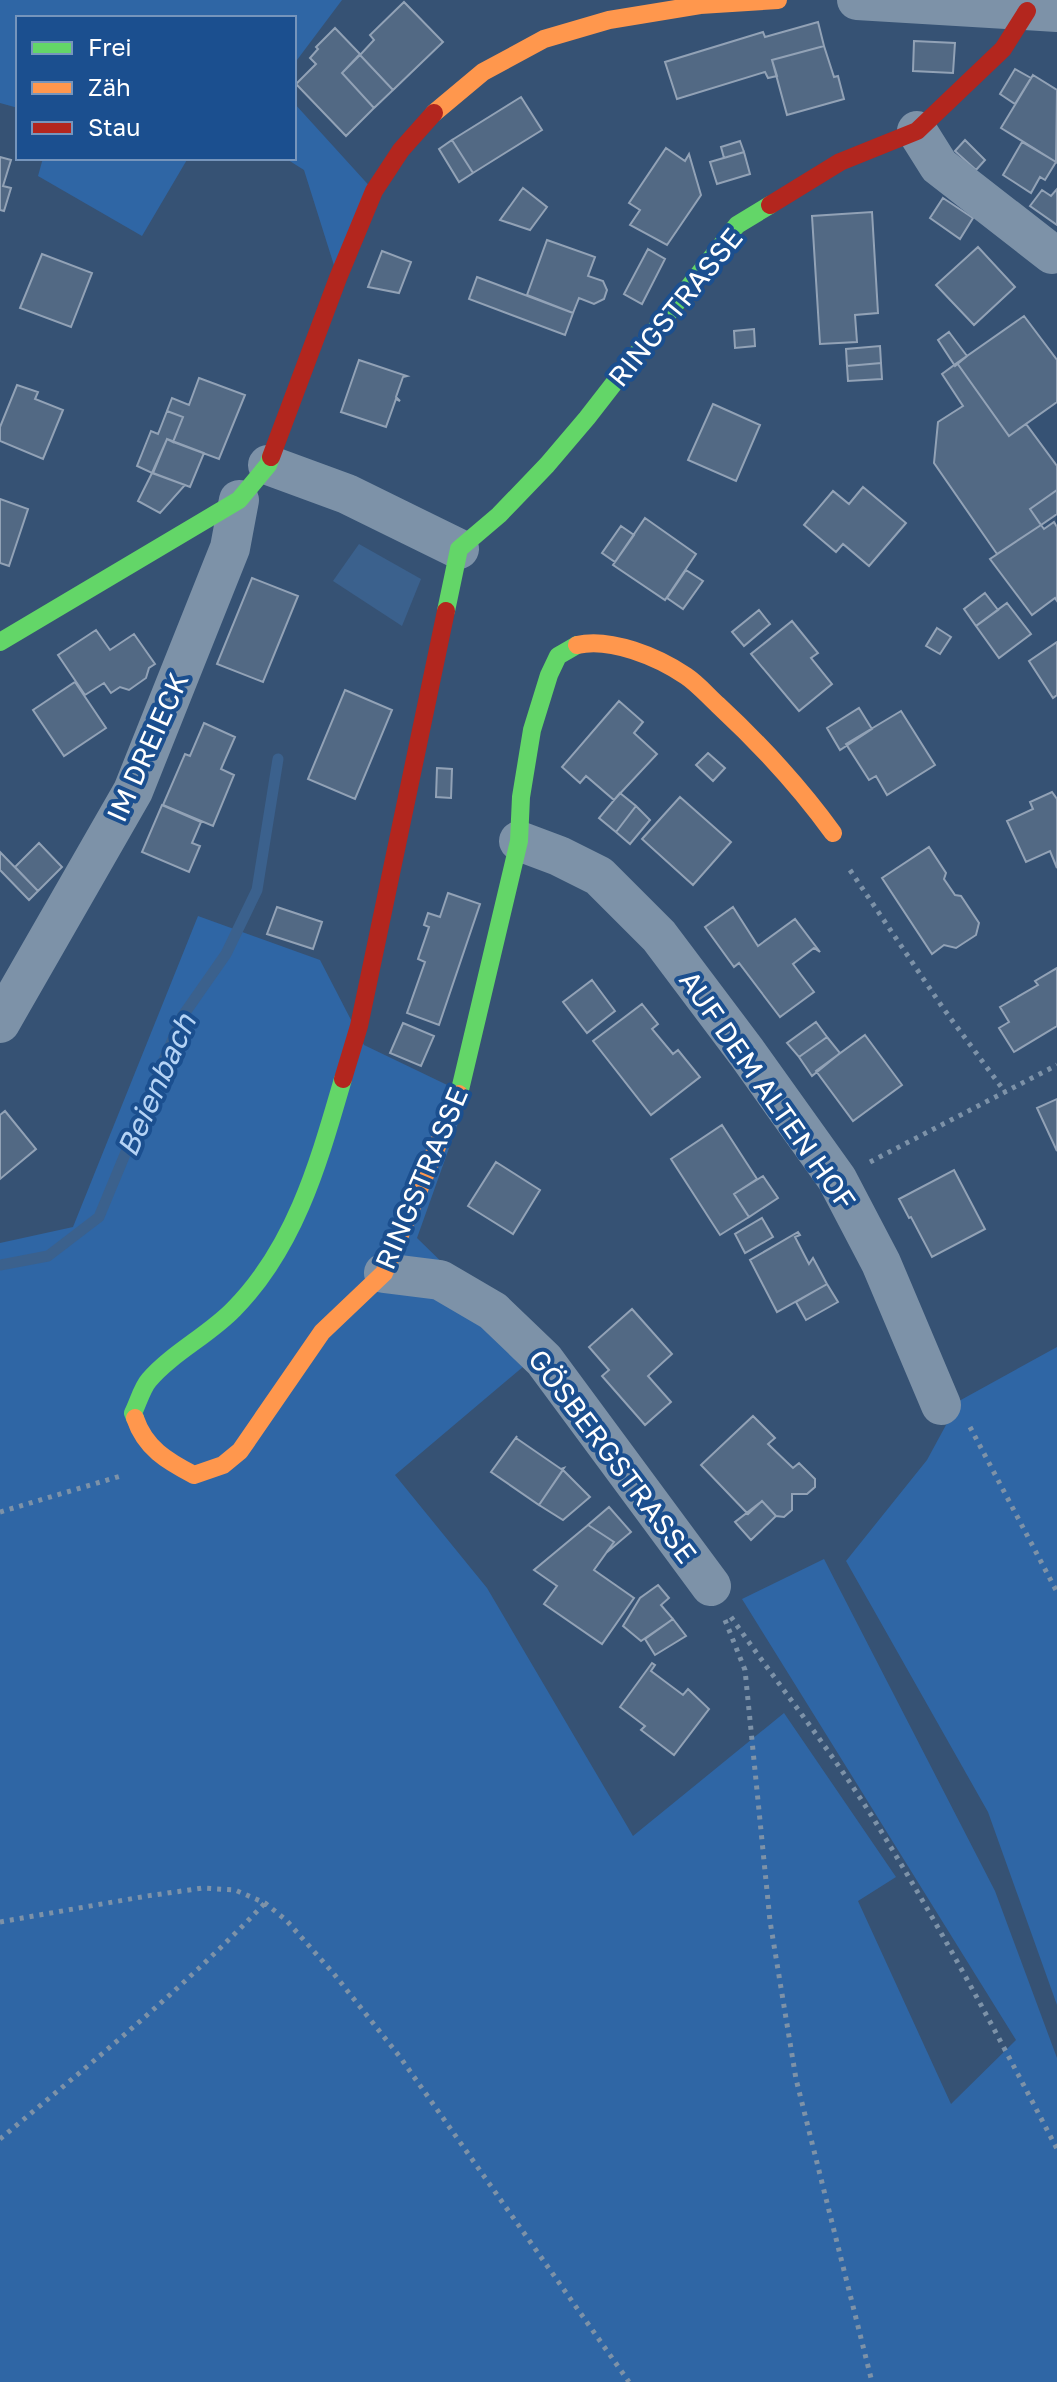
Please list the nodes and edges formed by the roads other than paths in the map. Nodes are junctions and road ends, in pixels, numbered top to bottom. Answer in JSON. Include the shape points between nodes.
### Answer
{"nodes":[{"id":1,"x":778,"y":0,"type":"edge"},
{"id":2,"x":857,"y":0,"type":"edge"},
{"id":3,"x":1042,"y":12,"type":"edge"},
{"id":4,"x":917,"y":131,"type":"junction"},
{"id":5,"x":1055,"y":262,"type":"edge"},
{"id":6,"x":268,"y":465,"type":"junction"},
{"id":7,"x":239,"y":500,"type":"junction"},
{"id":8,"x":459,"y":549,"type":"junction"},
{"id":9,"x":0,"y":642,"type":"edge"},
{"id":10,"x":833,"y":833,"type":"road end"},
{"id":11,"x":519,"y":841,"type":"junction"},
{"id":12,"x":0,"y":1023,"type":"edge"},
{"id":13,"x":384,"y":1273,"type":"junction"},
{"id":14,"x":941,"y":1405,"type":"road end"},
{"id":15,"x":711,"y":1586,"type":"road end"}],
"edges":[{"from":1,"to":6,"type":"street","via":[[700,5],[609,20],[544,39],[483,72],[435,112],[374,191]]},
{"from":2,"to":3,"type":"street"},
{"from":3,"to":4,"type":"street","name":"RINGSTRASSE"},
{"from":4,"to":5,"type":"street","via":[[939,166]]},
{"from":4,"to":8,"type":"street","name":"RINGSTRASSE","via":[[840,162],[737,225],[547,465]]},
{"from":6,"to":7,"type":"street"},
{"from":6,"to":8,"type":"street","via":[[347,494]]},
{"from":7,"to":9,"type":"street"},
{"from":7,"to":12,"type":"street","name":"IM DREIECK","via":[[230,548],[133,791]]},
{"from":8,"to":13,"type":"street","name":"RINGSTRASSE","via":[[359,1026],[315,1173],[292,1227],[257,1282],[233,1310],[148,1381],[133,1413],[140,1436],[167,1462],[194,1475],[223,1465],[240,1451],[322,1332]]},
{"from":10,"to":11,"type":"street","name":"RINGSTRASSE","via":[[748,733],[686,676],[636,651],[606,643],[579,644],[558,656],[549,675],[530,743]]},
{"from":11,"to":13,"type":"street","name":"RINGSTRASSE","via":[[460,1091]]},
{"from":11,"to":14,"type":"street","name":"AUF DEM ALTEN HOF","via":[[599,876],[659,936],[837,1179],[881,1263]]},
{"from":13,"to":15,"type":"street","name":"GÖSBERGSTRASSE","via":[[440,1280],[493,1311],[544,1360]]}]}
